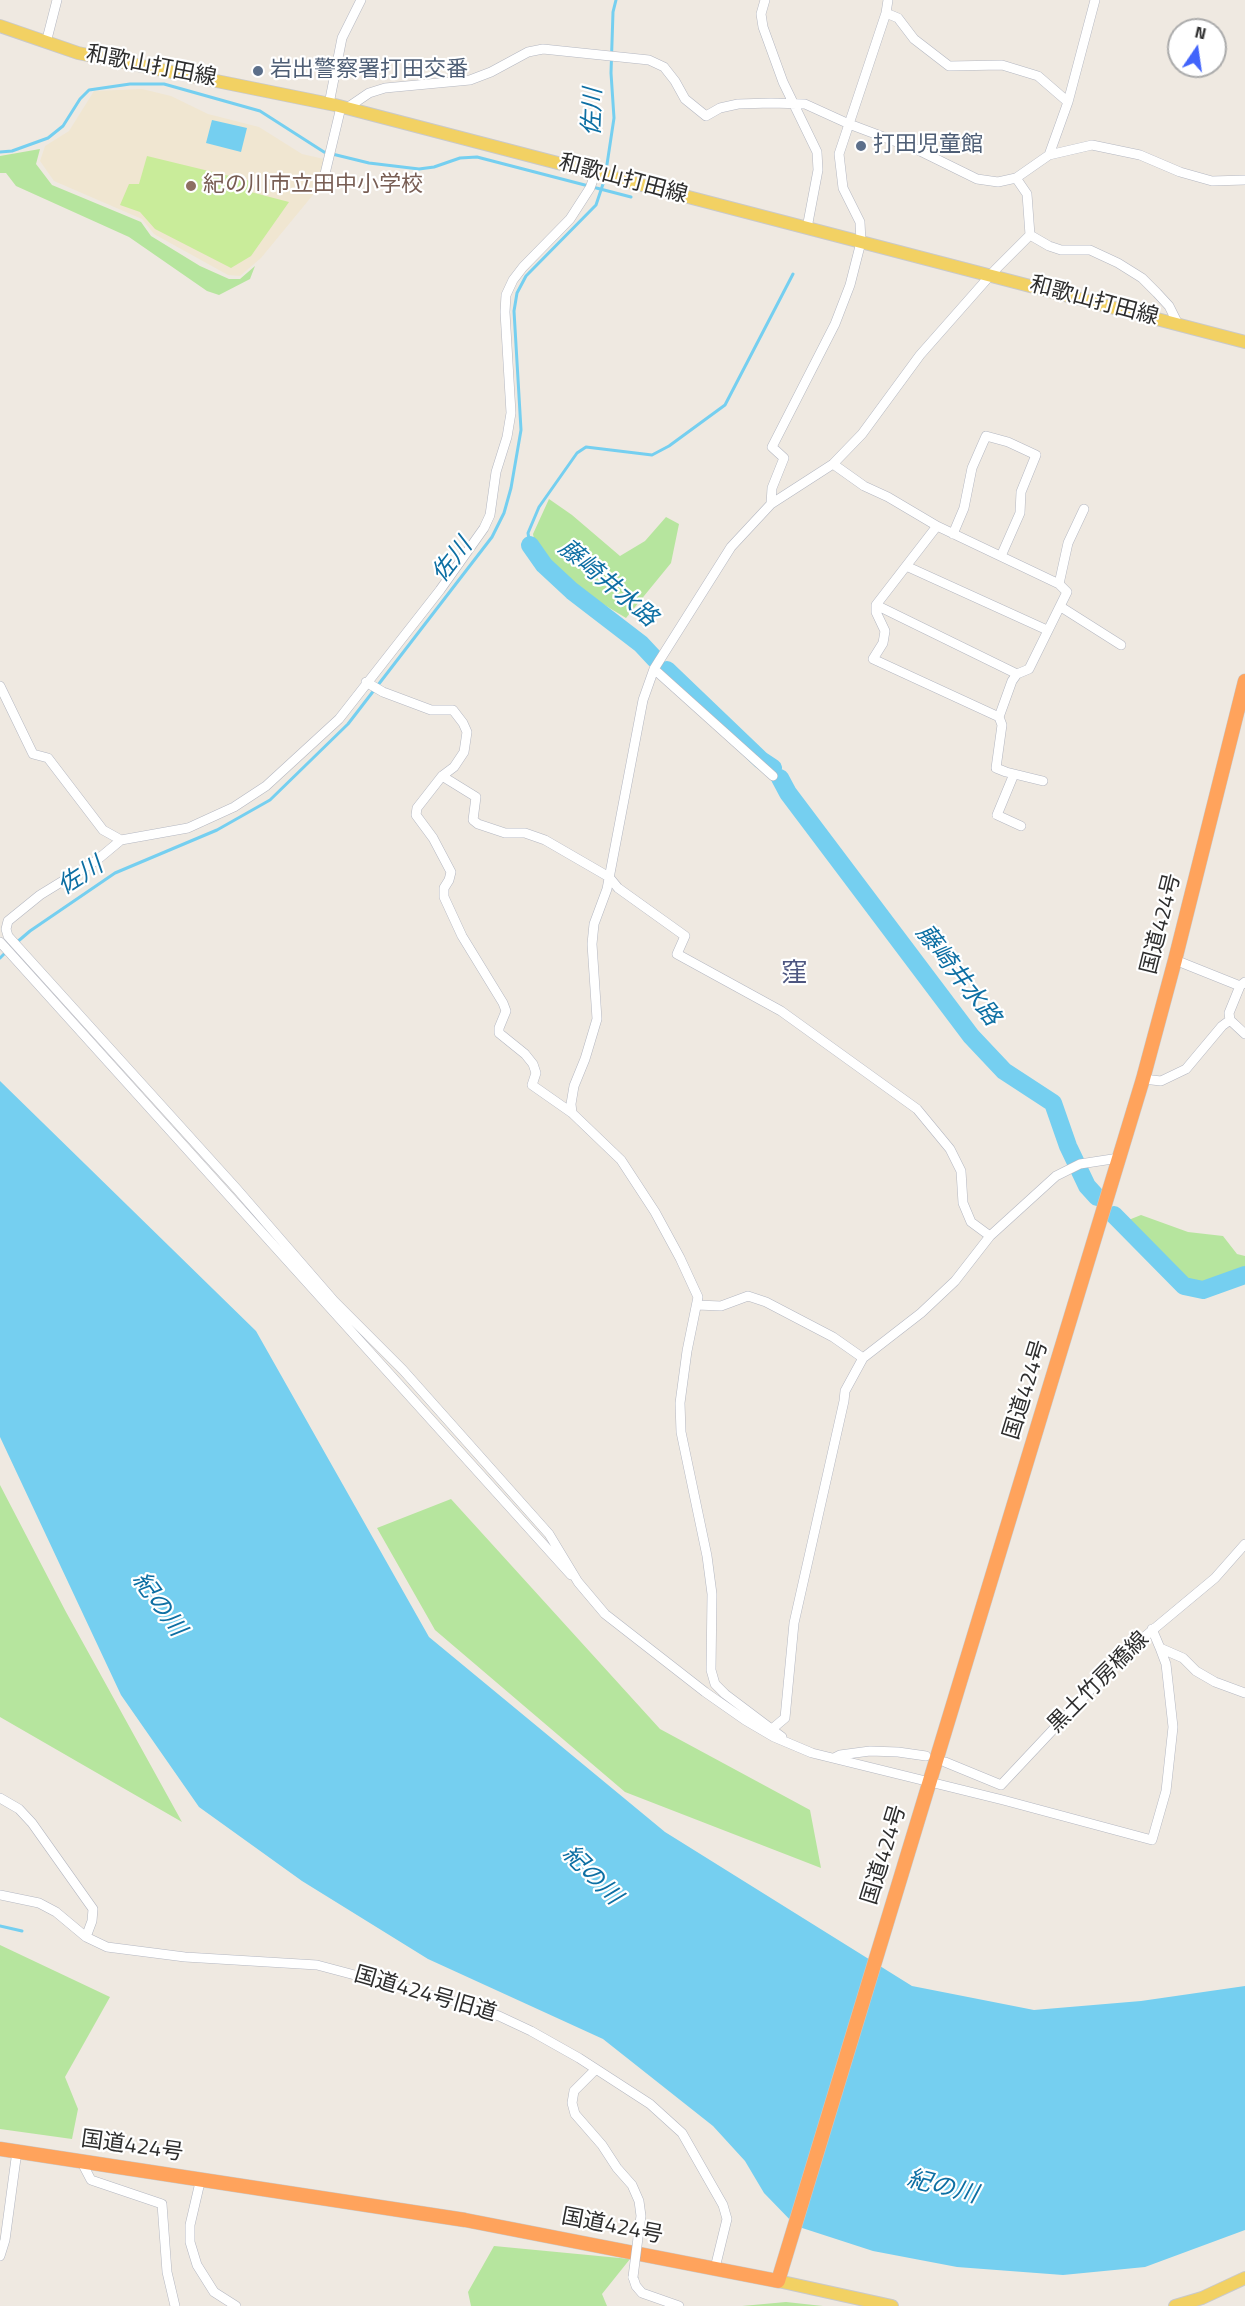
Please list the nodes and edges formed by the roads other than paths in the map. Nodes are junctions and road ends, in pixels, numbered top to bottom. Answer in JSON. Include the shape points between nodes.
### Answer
{"nodes":[{"id":1,"x":57,"y":0,"type":"edge"},
{"id":2,"x":361,"y":0,"type":"edge"},
{"id":3,"x":765,"y":0,"type":"edge"},
{"id":4,"x":888,"y":0,"type":"edge"},
{"id":5,"x":1095,"y":0,"type":"edge"},
{"id":6,"x":886,"y":13,"type":"junction"},
{"id":7,"x":0,"y":26,"type":"edge"},
{"id":8,"x":46,"y":44,"type":"junction"},
{"id":9,"x":1068,"y":102,"type":"junction"},
{"id":10,"x":793,"y":103,"type":"junction"},
{"id":11,"x":339,"y":106,"type":"junction"},
{"id":12,"x":849,"y":124,"type":"junction"},
{"id":13,"x":1049,"y":155,"type":"junction"},
{"id":14,"x":599,"y":173,"type":"junction"},
{"id":15,"x":1016,"y":178,"type":"junction"},
{"id":16,"x":1245,"y":180,"type":"edge"},
{"id":17,"x":323,"y":182,"type":"dead end"},
{"id":18,"x":807,"y":228,"type":"junction"},
{"id":19,"x":1030,"y":235,"type":"junction"},
{"id":20,"x":861,"y":242,"type":"junction"},
{"id":21,"x":991,"y":275,"type":"junction"},
{"id":22,"x":1178,"y":324,"type":"junction"},
{"id":23,"x":1245,"y":342,"type":"edge"},
{"id":24,"x":833,"y":464,"type":"junction"},
{"id":25,"x":771,"y":504,"type":"junction"},
{"id":26,"x":1084,"y":509,"type":"dead end"},
{"id":27,"x":937,"y":526,"type":"junction"},
{"id":28,"x":953,"y":534,"type":"junction"},
{"id":29,"x":1001,"y":556,"type":"junction"},
{"id":30,"x":906,"y":566,"type":"junction"},
{"id":31,"x":1059,"y":584,"type":"junction"},
{"id":32,"x":876,"y":605,"type":"junction"},
{"id":33,"x":1061,"y":607,"type":"junction"},
{"id":34,"x":1047,"y":630,"type":"junction"},
{"id":35,"x":1122,"y":645,"type":"dead end"},
{"id":36,"x":654,"y":669,"type":"junction"},
{"id":37,"x":1017,"y":674,"type":"junction"},
{"id":38,"x":1245,"y":681,"type":"edge"},
{"id":39,"x":368,"y":683,"type":"junction"},
{"id":40,"x":0,"y":686,"type":"edge"},
{"id":41,"x":999,"y":717,"type":"junction"},
{"id":42,"x":1014,"y":774,"type":"junction"},
{"id":43,"x":442,"y":776,"type":"junction"},
{"id":44,"x":773,"y":776,"type":"dead end"},
{"id":45,"x":1043,"y":781,"type":"dead end"},
{"id":46,"x":1021,"y":826,"type":"dead end"},
{"id":47,"x":121,"y":840,"type":"junction"},
{"id":48,"x":609,"y":877,"type":"junction"},
{"id":49,"x":0,"y":914,"type":"edge"},
{"id":50,"x":8,"y":921,"type":"junction"},
{"id":51,"x":3,"y":940,"type":"edge"},
{"id":52,"x":1175,"y":960,"type":"junction"},
{"id":53,"x":1242,"y":984,"type":"edge"},
{"id":54,"x":1230,"y":1020,"type":"junction"},
{"id":55,"x":1245,"y":1034,"type":"edge"},
{"id":56,"x":1143,"y":1079,"type":"junction"},
{"id":57,"x":572,"y":1113,"type":"junction"},
{"id":58,"x":1119,"y":1158,"type":"junction"},
{"id":59,"x":990,"y":1236,"type":"junction"},
{"id":60,"x":697,"y":1305,"type":"junction"},
{"id":61,"x":863,"y":1358,"type":"junction"},
{"id":62,"x":1245,"y":1545,"type":"edge"},
{"id":63,"x":1152,"y":1629,"type":"junction"},
{"id":64,"x":1160,"y":1648,"type":"junction"},
{"id":65,"x":1245,"y":1694,"type":"edge"},
{"id":66,"x":772,"y":1729,"type":"junction"},
{"id":67,"x":791,"y":1744,"type":"junction"},
{"id":68,"x":926,"y":1756,"type":"dead end"},
{"id":69,"x":834,"y":1758,"type":"junction"},
{"id":70,"x":945,"y":1762,"type":"dead end"},
{"id":71,"x":929,"y":1782,"type":"junction"},
{"id":72,"x":1001,"y":1785,"type":"junction"},
{"id":73,"x":0,"y":1798,"type":"edge"},
{"id":74,"x":1003,"y":1800,"type":"junction"},
{"id":75,"x":0,"y":1895,"type":"edge"},
{"id":76,"x":86,"y":1937,"type":"junction"},
{"id":77,"x":596,"y":2069,"type":"junction"},
{"id":78,"x":0,"y":2149,"type":"edge"},
{"id":79,"x":17,"y":2151,"type":"junction"},
{"id":80,"x":81,"y":2161,"type":"junction"},
{"id":81,"x":201,"y":2178,"type":"junction"},
{"id":82,"x":0,"y":2256,"type":"edge"},
{"id":83,"x":715,"y":2268,"type":"junction"},
{"id":84,"x":1245,"y":2278,"type":"edge"},
{"id":85,"x":778,"y":2281,"type":"junction"},
{"id":86,"x":175,"y":2306,"type":"edge"},
{"id":87,"x":236,"y":2306,"type":"edge"},
{"id":88,"x":679,"y":2306,"type":"edge"},
{"id":89,"x":892,"y":2306,"type":"edge"},
{"id":90,"x":1175,"y":2306,"type":"edge"}],
"edges":[{"from":1,"to":8,"type":"street"},
{"from":2,"to":11,"type":"street","via":[[342,38]]},
{"from":3,"to":10,"type":"street","via":[[763,27]]},
{"from":4,"to":6,"type":"street"},
{"from":5,"to":9,"type":"street"},
{"from":6,"to":9,"type":"street","via":[[898,18],[914,39],[949,66],[1002,66],[1038,76]]},
{"from":6,"to":12,"type":"street"},
{"from":7,"to":8,"type":"main road","name":"和歌山打田線"},
{"from":8,"to":11,"type":"main road","name":"和歌山打田線"},
{"from":9,"to":13,"type":"street"},
{"from":10,"to":11,"type":"street","via":[[738,104],[706,116],[685,99],[664,68],[649,60],[543,49],[528,52],[470,80],[385,88]]},
{"from":10,"to":12,"type":"street","via":[[805,104]]},
{"from":10,"to":18,"type":"street","via":[[817,152],[818,170]]},
{"from":11,"to":14,"type":"main road","name":"和歌山打田線"},
{"from":11,"to":17,"type":"street"},
{"from":12,"to":15,"type":"street","via":[[918,150],[977,179],[998,182]]},
{"from":12,"to":20,"type":"street","via":[[839,154],[840,174],[860,222]]},
{"from":13,"to":15,"type":"street"},
{"from":13,"to":16,"type":"street","via":[[1092,145],[1110,147],[1212,181]]},
{"from":14,"to":18,"type":"main road","name":"和歌山打田線"},
{"from":14,"to":39,"type":"street","via":[[570,219],[523,267],[506,295],[511,413],[490,516],[440,590]]},
{"from":15,"to":19,"type":"street","via":[[1028,194]]},
{"from":18,"to":20,"type":"main road","name":"和歌山打田線"},
{"from":19,"to":21,"type":"street"},
{"from":19,"to":22,"type":"street","via":[[1060,250],[1090,250],[1118,263],[1157,293]]},
{"from":20,"to":21,"type":"main road","name":"和歌山打田線"},
{"from":20,"to":25,"type":"street","via":[[835,324],[772,447],[784,458],[772,488]]},
{"from":21,"to":22,"type":"main road","name":"和歌山打田線"},
{"from":21,"to":24,"type":"street","via":[[920,356],[862,434]]},
{"from":22,"to":23,"type":"main road","name":"和歌山打田線"},
{"from":24,"to":25,"type":"street"},
{"from":24,"to":27,"type":"street","via":[[864,486]]},
{"from":25,"to":36,"type":"street","via":[[731,547]]},
{"from":26,"to":31,"type":"street","via":[[1068,543]]},
{"from":27,"to":28,"type":"street"},
{"from":27,"to":30,"type":"street"},
{"from":28,"to":29,"type":"street"},
{"from":28,"to":29,"type":"street","via":[[964,508],[972,468],[986,436],[1017,446],[1036,455],[1021,492],[1020,513]]},
{"from":29,"to":31,"type":"street"},
{"from":30,"to":32,"type":"street"},
{"from":30,"to":34,"type":"street"},
{"from":31,"to":33,"type":"street","via":[[1067,592]]},
{"from":32,"to":37,"type":"street"},
{"from":32,"to":41,"type":"street","via":[[885,631],[883,644],[873,659]]},
{"from":33,"to":34,"type":"street"},
{"from":33,"to":35,"type":"street"},
{"from":34,"to":37,"type":"street","via":[[1029,669]]},
{"from":36,"to":44,"type":"street"},
{"from":36,"to":48,"type":"street","via":[[643,700]]},
{"from":37,"to":41,"type":"street"},
{"from":38,"to":52,"type":"highway","name":"国道424号"},
{"from":39,"to":43,"type":"street","via":[[431,710],[453,710],[458,714],[467,732],[464,752]]},
{"from":39,"to":47,"type":"street","via":[[339,719],[266,786],[234,807],[188,828]]},
{"from":40,"to":47,"type":"street","via":[[33,754],[48,758],[103,830]]},
{"from":41,"to":42,"type":"street","via":[[1002,724],[996,768]]},
{"from":42,"to":45,"type":"street"},
{"from":42,"to":46,"type":"street","via":[[997,815]]},
{"from":43,"to":48,"type":"street","via":[[476,796],[473,820],[478,824],[545,840]]},
{"from":43,"to":57,"type":"street","via":[[417,808],[416,815],[451,872],[444,897],[462,936],[503,1003],[506,1011],[499,1033],[533,1064],[536,1073],[532,1085]]},
{"from":47,"to":50,"type":"street"},
{"from":48,"to":57,"type":"street","via":[[592,944],[597,1019],[574,1086]]},
{"from":48,"to":59,"type":"street","via":[[618,888],[685,936],[677,954],[781,1011],[917,1109],[950,1149],[961,1171],[963,1203],[971,1222]]},
{"from":49,"to":50,"type":"street"},
{"from":50,"to":51,"type":"street"},
{"from":51,"to":67,"type":"street","via":[[236,1188],[334,1301],[403,1370],[549,1534],[578,1582],[605,1614],[705,1692]]},
{"from":52,"to":53,"type":"street"},
{"from":52,"to":56,"type":"highway","name":"国道424号"},
{"from":53,"to":54,"type":"street","via":[[1229,1013]]},
{"from":54,"to":55,"type":"street"},
{"from":54,"to":56,"type":"street","via":[[1186,1069],[1161,1081]]},
{"from":56,"to":58,"type":"highway","name":"国道424号"},
{"from":57,"to":60,"type":"street","via":[[621,1160],[655,1212],[698,1297]]},
{"from":58,"to":59,"type":"street","via":[[1076,1165],[1056,1176]]},
{"from":58,"to":71,"type":"highway","name":"国道424号"},
{"from":59,"to":61,"type":"street","via":[[955,1281]]},
{"from":60,"to":61,"type":"street","via":[[721,1306],[748,1296],[833,1337]]},
{"from":60,"to":66,"type":"street","via":[[680,1403],[681,1432],[712,1594],[711,1670],[715,1684]]},
{"from":61,"to":66,"type":"street","via":[[845,1391],[794,1623],[785,1718]]},
{"from":62,"to":63,"type":"street","name":"黒土竹房橋線","via":[[1215,1578]]},
{"from":63,"to":64,"type":"street"},
{"from":63,"to":72,"type":"street","name":"黒土竹房橋線"},
{"from":64,"to":65,"type":"street","via":[[1184,1658],[1215,1682]]},
{"from":64,"to":74,"type":"street","via":[[1167,1664],[1173,1727],[1166,1791],[1152,1840]]},
{"from":66,"to":67,"type":"street"},
{"from":67,"to":69,"type":"street"},
{"from":68,"to":69,"type":"street","via":[[870,1751]]},
{"from":69,"to":71,"type":"street"},
{"from":70,"to":72,"type":"street"},
{"from":71,"to":74,"type":"street"},
{"from":71,"to":85,"type":"highway","name":"国道424号"},
{"from":72,"to":74,"type":"street","via":[[1006,1791]]},
{"from":73,"to":76,"type":"street","via":[[19,1809],[32,1823],[93,1910]]},
{"from":75,"to":76,"type":"street","name":"国道424号旧道","via":[[39,1903]]},
{"from":76,"to":77,"type":"street","name":"国道424号旧道","via":[[107,1947],[129,1951],[316,1965],[350,1972],[499,2016]]},
{"from":77,"to":83,"type":"street","name":"国道424号旧道","via":[[666,2116],[694,2153],[728,2219]]},
{"from":77,"to":88,"type":"street","bridge":true,"via":[[574,2091],[575,2114],[632,2185],[639,2201],[641,2216],[633,2277],[636,2286],[642,2293]]},
{"from":78,"to":79,"type":"highway","name":"国道424号"},
{"from":79,"to":80,"type":"highway","name":"国道424号"},
{"from":79,"to":82,"type":"street"},
{"from":80,"to":81,"type":"highway","name":"国道424号"},
{"from":80,"to":86,"type":"street","via":[[91,2180],[162,2204],[167,2272]]},
{"from":81,"to":83,"type":"highway","name":"国道424号","via":[[465,2220]]},
{"from":81,"to":87,"type":"street","via":[[190,2242],[197,2265],[214,2292]]},
{"from":83,"to":85,"type":"highway","name":"国道424号"},
{"from":84,"to":90,"type":"main road"},
{"from":85,"to":89,"type":"main road"}]}
